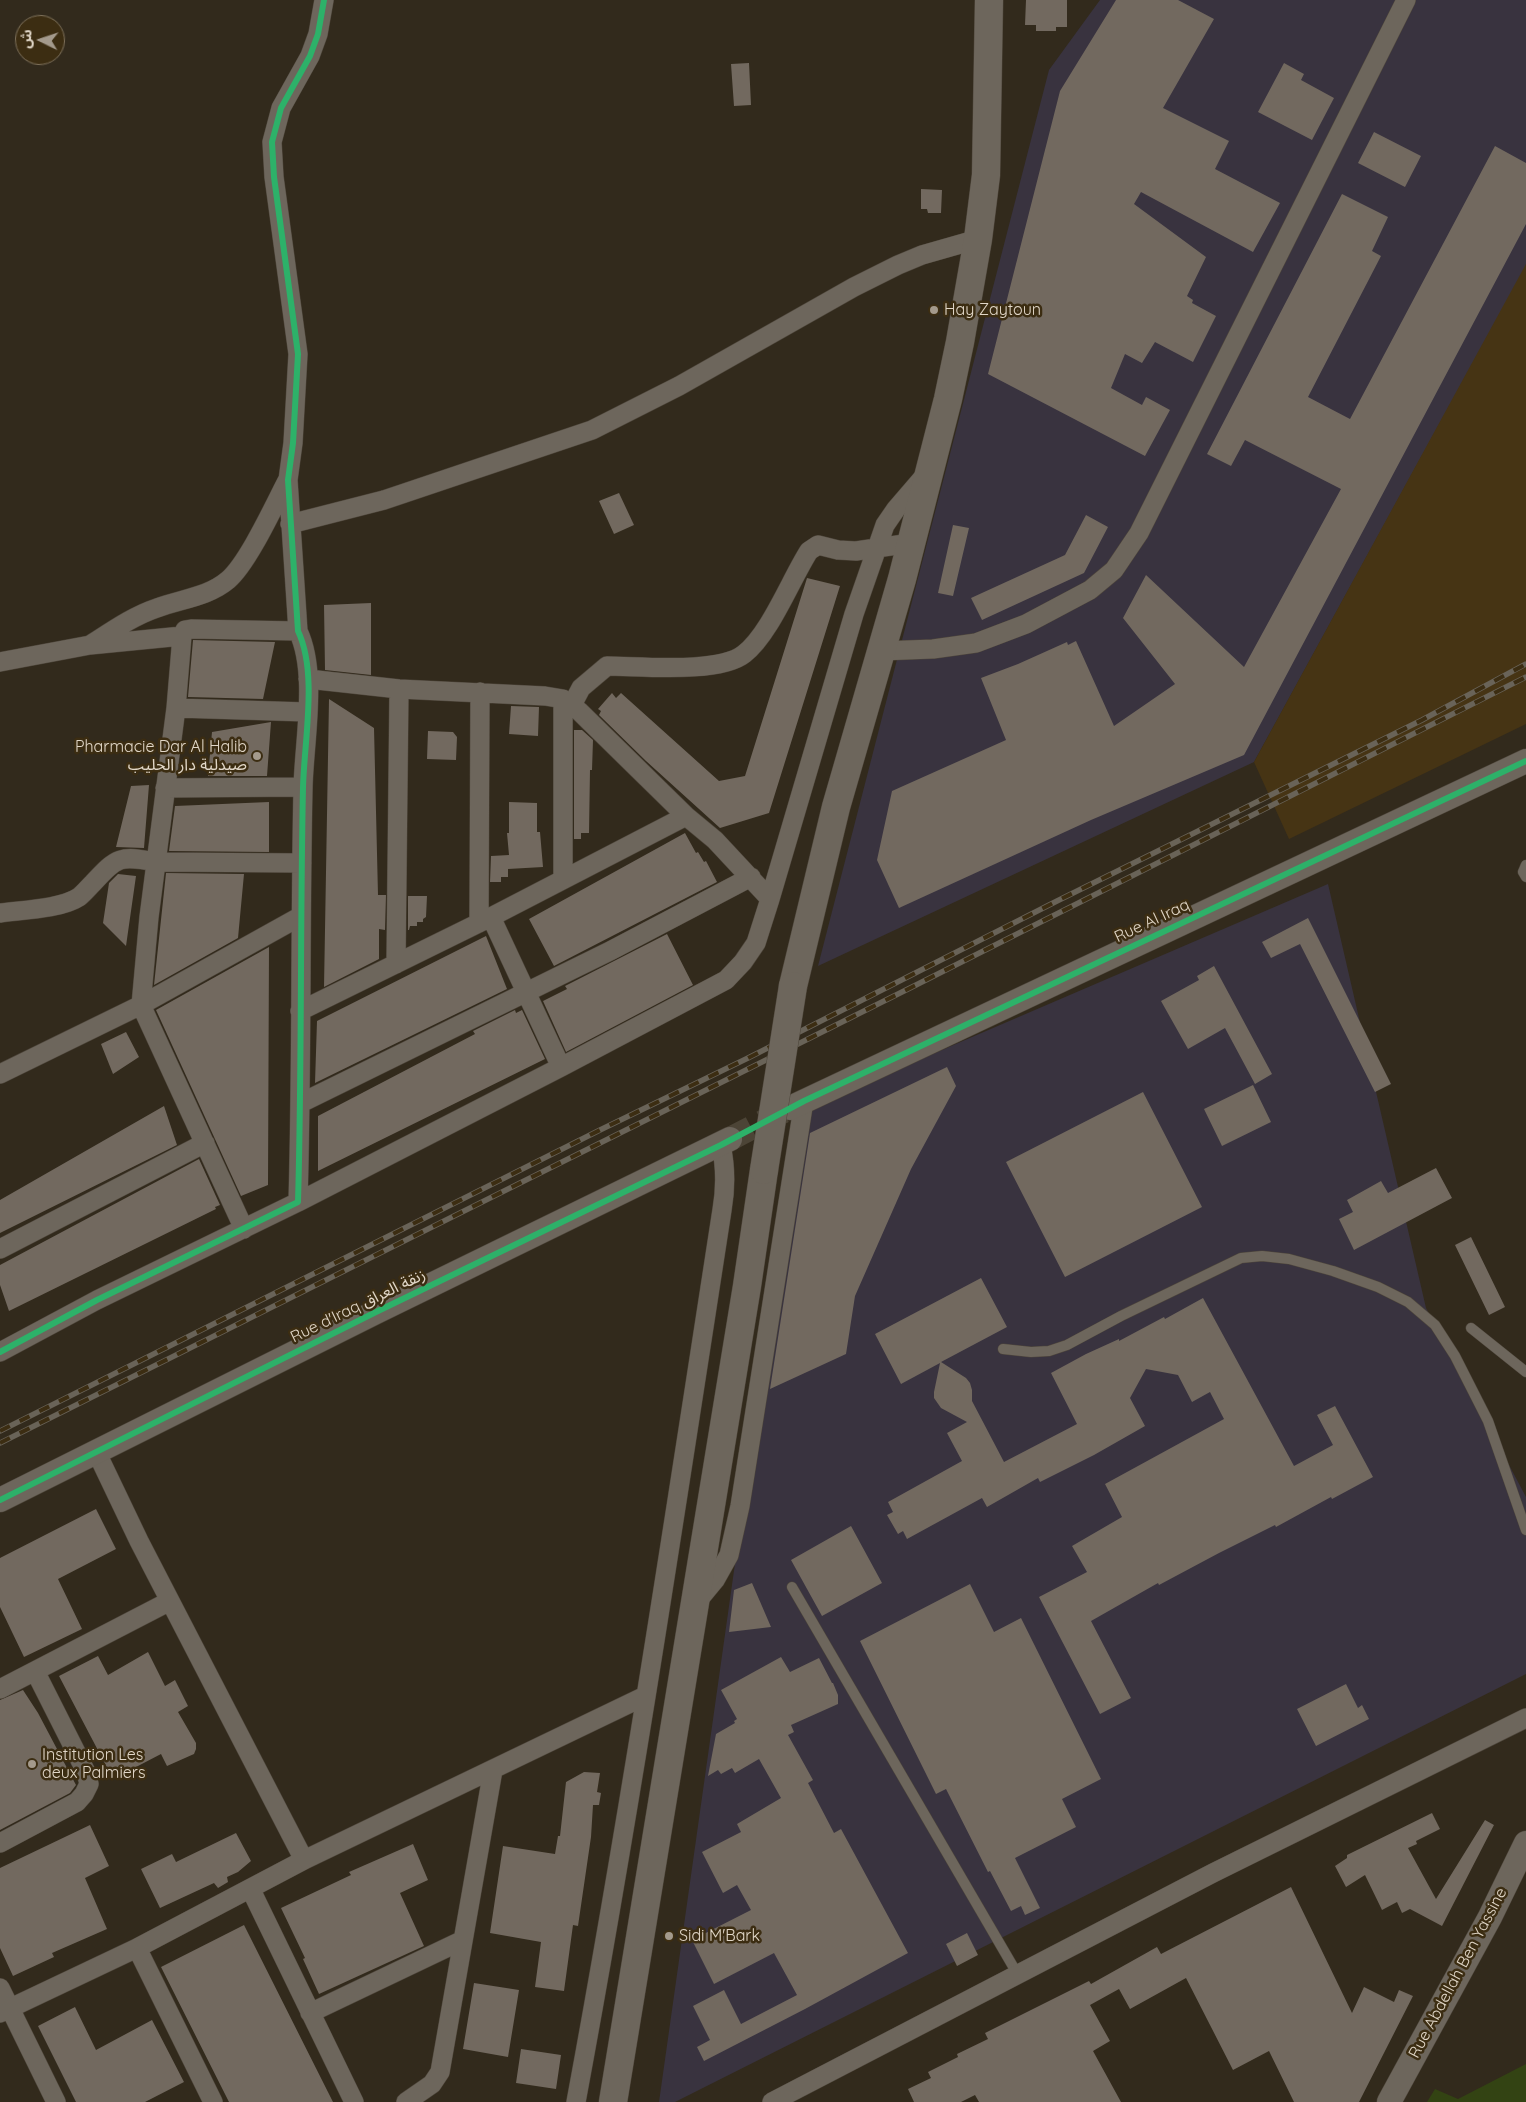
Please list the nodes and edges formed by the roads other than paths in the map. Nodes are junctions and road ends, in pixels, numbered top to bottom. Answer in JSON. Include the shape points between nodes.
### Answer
{"nodes":[{"id":1,"x":324,"y":0,"type":"edge"},
{"id":2,"x":989,"y":0,"type":"edge"},
{"id":3,"x":1406,"y":0,"type":"edge"},
{"id":4,"x":978,"y":239,"type":"junction"},
{"id":5,"x":930,"y":469,"type":"junction"},
{"id":6,"x":288,"y":480,"type":"junction"},
{"id":7,"x":290,"y":524,"type":"junction"},
{"id":8,"x":911,"y":543,"type":"junction"},
{"id":9,"x":877,"y":549,"type":"junction"},
{"id":10,"x":298,"y":630,"type":"junction"},
{"id":11,"x":182,"y":636,"type":"junction"},
{"id":12,"x":90,"y":645,"type":"junction"},
{"id":13,"x":881,"y":651,"type":"junction"},
{"id":14,"x":0,"y":662,"type":"edge"},
{"id":15,"x":308,"y":679,"type":"junction"},
{"id":16,"x":399,"y":688,"type":"junction"},
{"id":17,"x":480,"y":692,"type":"junction"},
{"id":18,"x":567,"y":702,"type":"junction"},
{"id":19,"x":176,"y":708,"type":"junction"},
{"id":20,"x":307,"y":712,"type":"junction"},
{"id":21,"x":1526,"y":761,"type":"edge"},
{"id":22,"x":303,"y":787,"type":"junction"},
{"id":23,"x":165,"y":788,"type":"junction"},
{"id":24,"x":686,"y":816,"type":"junction"},
{"id":25,"x":156,"y":862,"type":"junction"},
{"id":26,"x":302,"y":864,"type":"junction"},
{"id":27,"x":1526,"y":865,"type":"edge"},
{"id":28,"x":751,"y":877,"type":"junction"},
{"id":29,"x":1526,"y":877,"type":"edge"},
{"id":30,"x":563,"y":878,"type":"junction"},
{"id":31,"x":770,"y":899,"type":"junction"},
{"id":32,"x":0,"y":913,"type":"edge"},
{"id":33,"x":301,"y":916,"type":"junction"},
{"id":34,"x":485,"y":920,"type":"junction"},
{"id":35,"x":396,"y":964,"type":"junction"},
{"id":36,"x":526,"y":993,"type":"junction"},
{"id":37,"x":140,"y":1005,"type":"junction"},
{"id":38,"x":300,"y":1011,"type":"junction"},
{"id":39,"x":561,"y":1068,"type":"junction"},
{"id":40,"x":0,"y":1074,"type":"edge"},
{"id":41,"x":301,"y":1103,"type":"junction"},
{"id":42,"x":797,"y":1105,"type":"joint"},
{"id":43,"x":725,"y":1142,"type":"joint"},
{"id":44,"x":205,"y":1143,"type":"junction"},
{"id":45,"x":298,"y":1202,"type":"junction"},
{"id":46,"x":244,"y":1229,"type":"junction"},
{"id":47,"x":0,"y":1249,"type":"edge"},
{"id":48,"x":1471,"y":1328,"type":"dead end"},
{"id":49,"x":1003,"y":1349,"type":"dead end"},
{"id":50,"x":0,"y":1352,"type":"edge"},
{"id":51,"x":1526,"y":1372,"type":"edge"},
{"id":52,"x":96,"y":1451,"type":"junction"},
{"id":53,"x":0,"y":1500,"type":"edge"},
{"id":54,"x":1526,"y":1530,"type":"edge"},
{"id":55,"x":792,"y":1587,"type":"dead end"},
{"id":56,"x":170,"y":1601,"type":"junction"},
{"id":57,"x":695,"y":1605,"type":"junction"},
{"id":58,"x":35,"y":1671,"type":"junction"},
{"id":59,"x":0,"y":1689,"type":"edge"},
{"id":60,"x":645,"y":1696,"type":"junction"},
{"id":61,"x":1526,"y":1718,"type":"edge"},
{"id":62,"x":493,"y":1770,"type":"junction"},
{"id":63,"x":0,"y":1843,"type":"edge"},
{"id":64,"x":1526,"y":1843,"type":"edge"},
{"id":65,"x":304,"y":1860,"type":"junction"},
{"id":66,"x":251,"y":1890,"type":"junction"},
{"id":67,"x":463,"y":1940,"type":"junction"},
{"id":68,"x":138,"y":1948,"type":"junction"},
{"id":69,"x":1018,"y":1975,"type":"junction"},
{"id":70,"x":0,"y":1988,"type":"edge"},
{"id":71,"x":5,"y":2010,"type":"edge"},
{"id":72,"x":310,"y":2012,"type":"junction"},
{"id":73,"x":56,"y":2102,"type":"edge"},
{"id":74,"x":213,"y":2102,"type":"edge"},
{"id":75,"x":354,"y":2102,"type":"edge"},
{"id":76,"x":406,"y":2102,"type":"edge"},
{"id":77,"x":576,"y":2102,"type":"edge"},
{"id":78,"x":613,"y":2102,"type":"edge"},
{"id":79,"x":772,"y":2102,"type":"edge"},
{"id":80,"x":1389,"y":2102,"type":"edge"}],
"edges":[{"from":1,"to":6,"type":"street","via":[[310,56],[281,108],[272,142],[298,354]]},
{"from":2,"to":4,"type":"main road","via":[[986,175]]},
{"from":3,"to":13,"type":"street","via":[[1147,515],[1114,570],[1090,590],[1064,605],[976,643]]},
{"from":4,"to":5,"type":"main road","via":[[950,390]]},
{"from":4,"to":7,"type":"street","via":[[922,255],[889,269],[679,386],[592,430],[384,500]]},
{"from":5,"to":8,"type":"main road"},
{"from":5,"to":9,"type":"street","via":[[896,508],[885,525]]},
{"from":6,"to":7,"type":"street"},
{"from":6,"to":12,"type":"street","via":[[242,563],[229,579],[210,592],[157,608],[128,621]]},
{"from":7,"to":10,"type":"street"},
{"from":8,"to":9,"type":"street"},
{"from":8,"to":13,"type":"main road"},
{"from":9,"to":18,"type":"street","via":[[838,550],[818,545],[809,550],[766,626],[742,656],[703,667],[607,666]]},
{"from":9,"to":31,"type":"street","via":[[854,614]]},
{"from":10,"to":11,"type":"street","via":[[191,629],[185,630]]},
{"from":10,"to":15,"type":"street"},
{"from":11,"to":12,"type":"street"},
{"from":11,"to":19,"type":"street"},
{"from":12,"to":14,"type":"street"},
{"from":13,"to":57,"type":"main road","bridge":true,"via":[[836,807],[793,986]]},
{"from":15,"to":16,"type":"street"},
{"from":15,"to":20,"type":"street"},
{"from":16,"to":17,"type":"street"},
{"from":16,"to":35,"type":"street"},
{"from":17,"to":18,"type":"street","via":[[545,696]]},
{"from":17,"to":34,"type":"street"},
{"from":18,"to":24,"type":"street"},
{"from":18,"to":30,"type":"street"},
{"from":19,"to":20,"type":"street"},
{"from":19,"to":23,"type":"street"},
{"from":20,"to":22,"type":"street"},
{"from":21,"to":42,"type":"street","name":"Rue Al Iraq"},
{"from":22,"to":23,"type":"street"},
{"from":22,"to":26,"type":"street"},
{"from":23,"to":25,"type":"street"},
{"from":24,"to":28,"type":"street"},
{"from":24,"to":30,"type":"street"},
{"from":25,"to":26,"type":"street"},
{"from":25,"to":32,"type":"street","via":[[133,858],[115,861],[79,897],[65,903]]},
{"from":25,"to":37,"type":"street"},
{"from":26,"to":33,"type":"street"},
{"from":27,"to":29,"type":"lane","via":[[1523,872]]},
{"from":28,"to":31,"type":"street"},
{"from":28,"to":36,"type":"street"},
{"from":30,"to":34,"type":"street"},
{"from":31,"to":39,"type":"street","via":[[756,943],[726,980]]},
{"from":33,"to":37,"type":"street"},
{"from":33,"to":38,"type":"street"},
{"from":34,"to":35,"type":"street"},
{"from":34,"to":36,"type":"street"},
{"from":35,"to":38,"type":"street"},
{"from":36,"to":39,"type":"street"},
{"from":36,"to":41,"type":"street"},
{"from":37,"to":40,"type":"street"},
{"from":37,"to":44,"type":"street"},
{"from":38,"to":41,"type":"street"},
{"from":39,"to":45,"type":"street"},
{"from":41,"to":45,"type":"street"},
{"from":42,"to":57,"type":"street","via":[[740,1506],[729,1555]]},
{"from":43,"to":52,"type":"street","name":"Rue d'Iraq زنقة العراق"},
{"from":43,"to":60,"type":"street","via":[[726,1184],[680,1491]]},
{"from":44,"to":46,"type":"street"},
{"from":44,"to":47,"type":"street"},
{"from":45,"to":46,"type":"street"},
{"from":46,"to":50,"type":"street"},
{"from":48,"to":51,"type":"lane"},
{"from":49,"to":54,"type":"lane","via":[[1031,1352],[1058,1348],[1241,1258],[1289,1259],[1342,1274],[1408,1302],[1435,1325],[1455,1356],[1488,1421]]},
{"from":52,"to":53,"type":"street","name":"Rue d'Iraq زنقة العراق"},
{"from":52,"to":56,"type":"street"},
{"from":55,"to":69,"type":"lane"},
{"from":56,"to":58,"type":"street"},
{"from":56,"to":65,"type":"street"},
{"from":57,"to":78,"type":"main road"},
{"from":58,"to":59,"type":"street"},
{"from":58,"to":63,"type":"street","via":[[83,1763],[89,1784],[77,1802]]},
{"from":60,"to":62,"type":"street"},
{"from":60,"to":77,"type":"street"},
{"from":61,"to":69,"type":"street","via":[[1213,1873]]},
{"from":62,"to":65,"type":"street"},
{"from":62,"to":67,"type":"street"},
{"from":64,"to":80,"type":"street","name":"Rue Abdellah Ben Yassine","via":[[1490,1917]]},
{"from":65,"to":66,"type":"street"},
{"from":66,"to":68,"type":"street"},
{"from":66,"to":72,"type":"street"},
{"from":67,"to":72,"type":"street"},
{"from":67,"to":76,"type":"street","via":[[440,2072],[432,2084]]},
{"from":68,"to":71,"type":"street"},
{"from":68,"to":74,"type":"street"},
{"from":69,"to":79,"type":"street"},
{"from":70,"to":71,"type":"street"},
{"from":71,"to":73,"type":"street"},
{"from":72,"to":75,"type":"street"}]}
